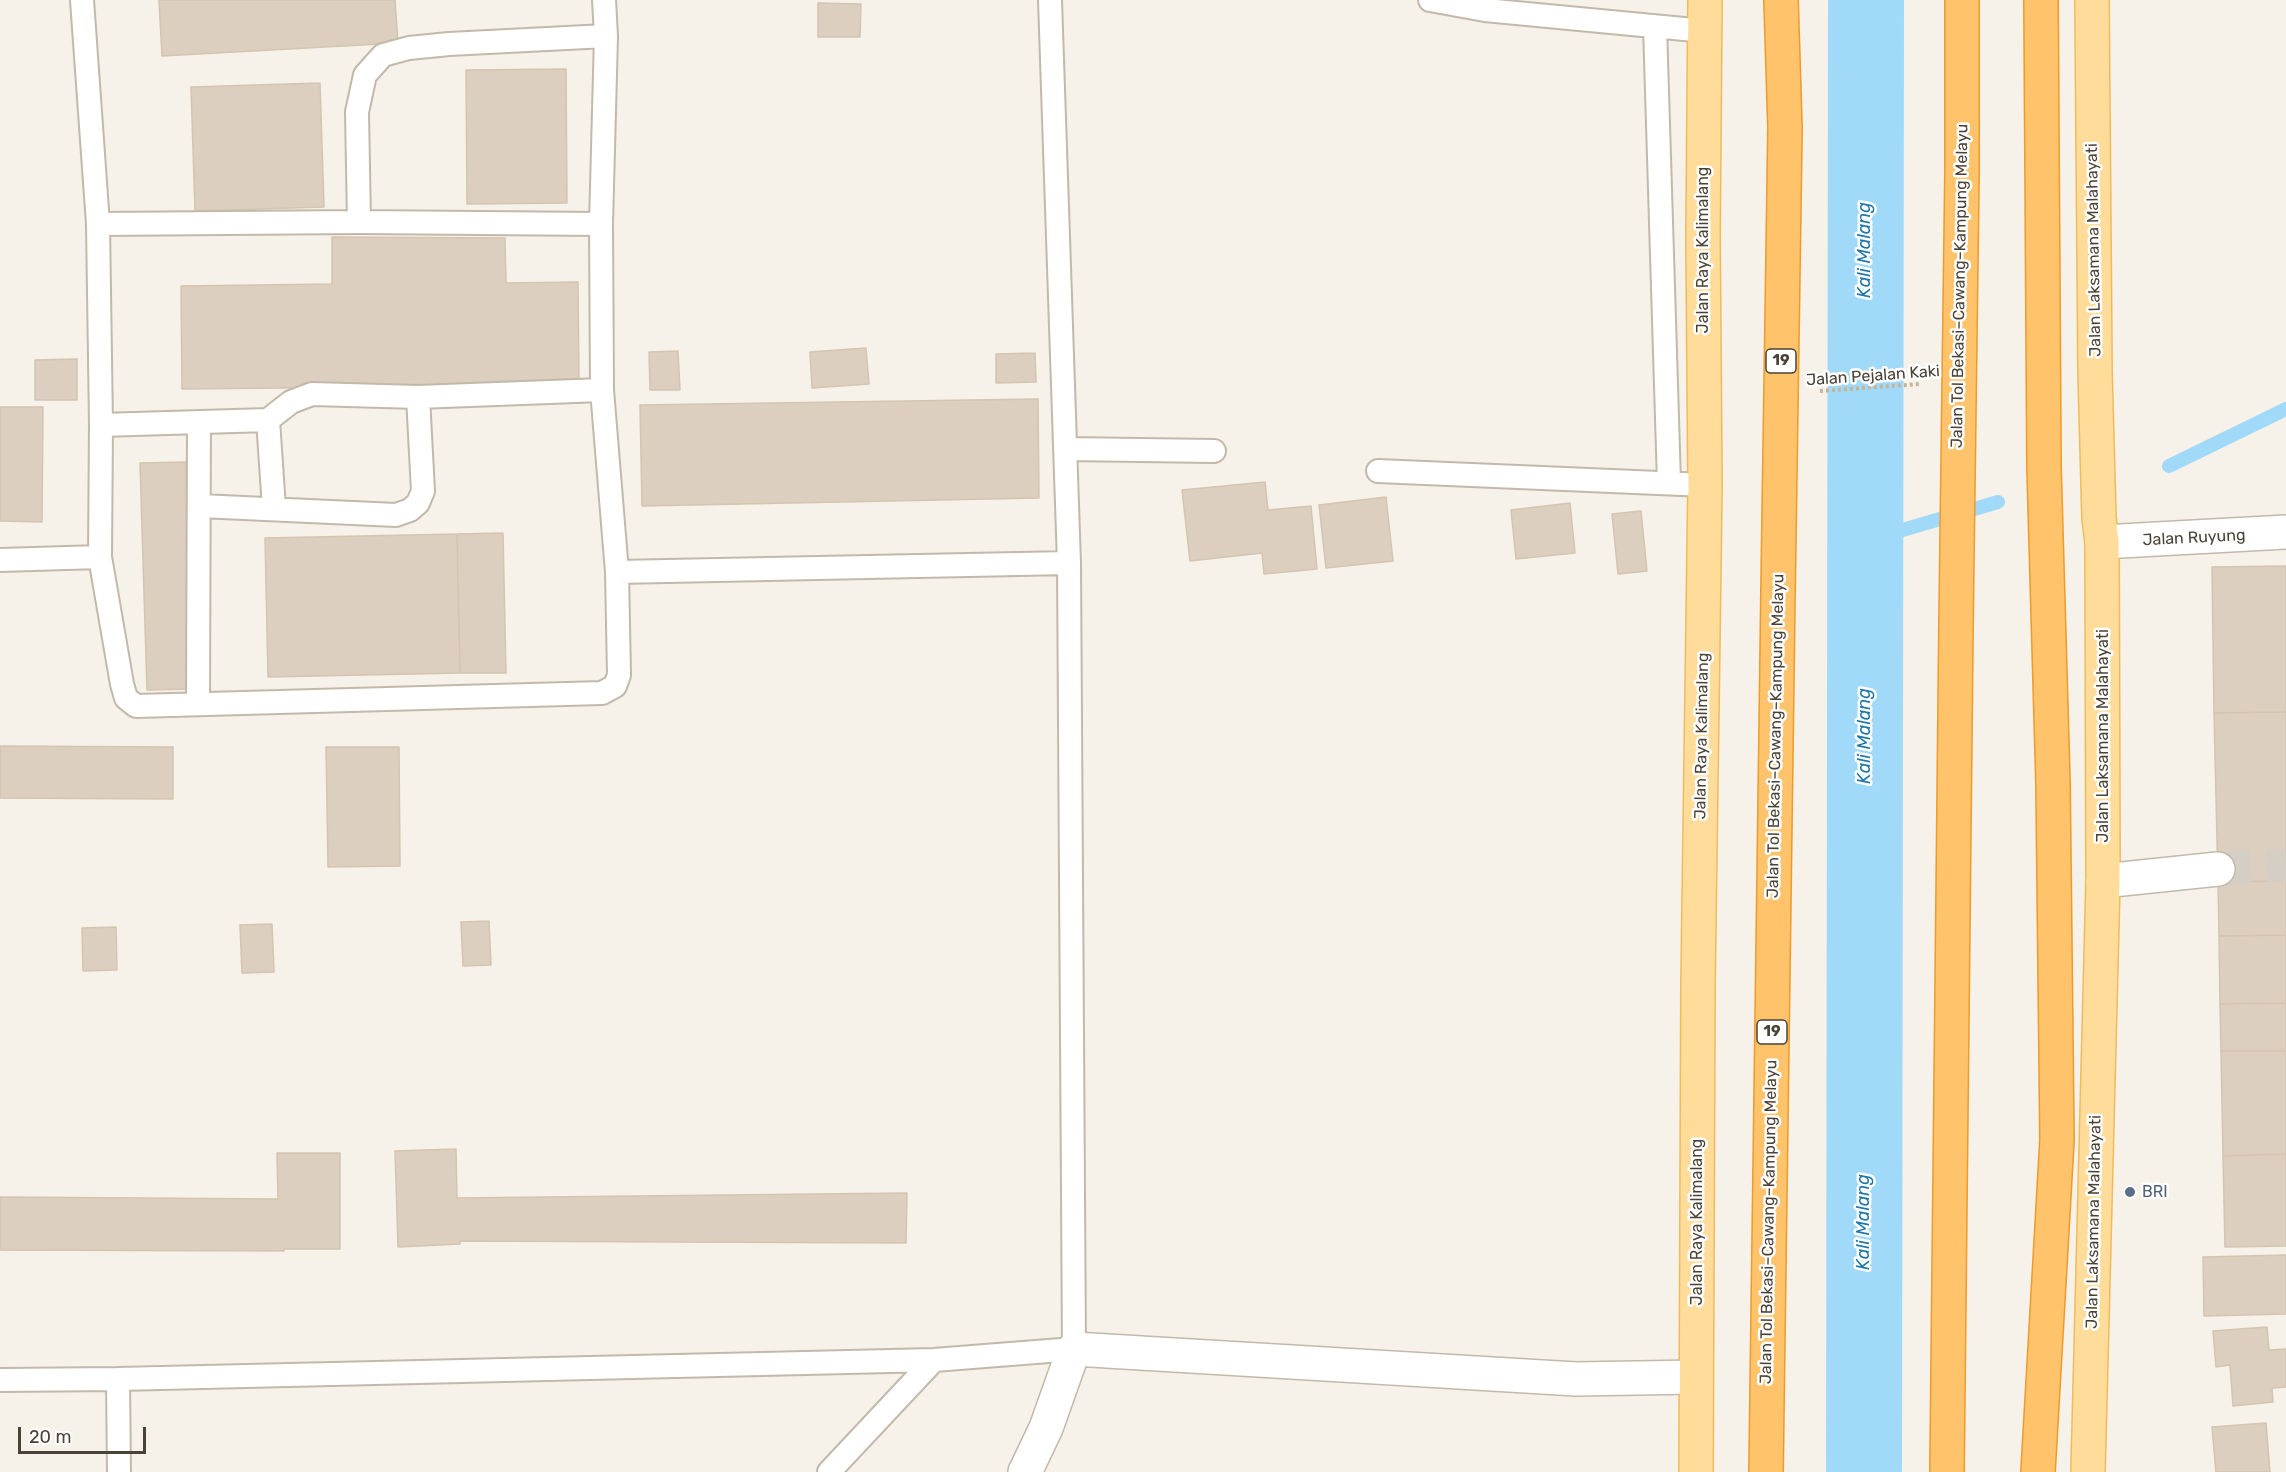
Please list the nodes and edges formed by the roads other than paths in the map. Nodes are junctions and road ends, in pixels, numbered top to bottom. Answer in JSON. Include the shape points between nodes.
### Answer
{"nodes":[{"id":1,"x":82,"y":0,"type":"edge"},
{"id":2,"x":604,"y":0,"type":"edge"},
{"id":3,"x":1050,"y":0,"type":"edge"},
{"id":4,"x":1430,"y":0,"type":"edge"},
{"id":5,"x":1781,"y":0,"type":"edge"},
{"id":6,"x":1962,"y":0,"type":"edge"},
{"id":7,"x":2041,"y":0,"type":"edge"},
{"id":8,"x":2092,"y":0,"type":"edge"},
{"id":9,"x":1705,"y":15,"type":"edge"},
{"id":10,"x":1654,"y":26,"type":"junction"},
{"id":11,"x":606,"y":36,"type":"junction"},
{"id":12,"x":359,"y":222,"type":"junction"},
{"id":13,"x":98,"y":224,"type":"junction"},
{"id":14,"x":601,"y":224,"type":"junction"},
{"id":15,"x":602,"y":390,"type":"junction"},
{"id":16,"x":418,"y":397,"type":"junction"},
{"id":17,"x":268,"y":420,"type":"junction"},
{"id":18,"x":200,"y":423,"type":"junction"},
{"id":19,"x":101,"y":425,"type":"junction"},
{"id":20,"x":1065,"y":449,"type":"junction"},
{"id":21,"x":1214,"y":451,"type":"dead end"},
{"id":22,"x":1378,"y":471,"type":"dead end"},
{"id":23,"x":1669,"y":483,"type":"junction"},
{"id":24,"x":1705,"y":485,"type":"junction"},
{"id":25,"x":200,"y":506,"type":"junction"},
{"id":26,"x":274,"y":508,"type":"junction"},
{"id":27,"x":2101,"y":530,"type":"junction"},
{"id":28,"x":2286,"y":532,"type":"edge"},
{"id":29,"x":100,"y":557,"type":"junction"},
{"id":30,"x":0,"y":560,"type":"edge"},
{"id":31,"x":1068,"y":563,"type":"junction"},
{"id":32,"x":617,"y":572,"type":"junction"},
{"id":33,"x":198,"y":704,"type":"junction"},
{"id":34,"x":2218,"y":869,"type":"tunnel mouth"},
{"id":35,"x":2103,"y":881,"type":"junction"},
{"id":36,"x":1074,"y":1349,"type":"junction"},
{"id":37,"x":934,"y":1359,"type":"junction"},
{"id":38,"x":1696,"y":1377,"type":"junction"},
{"id":39,"x":118,"y":1379,"type":"junction"},
{"id":40,"x":0,"y":1380,"type":"edge"},
{"id":41,"x":119,"y":1472,"type":"edge"},
{"id":42,"x":829,"y":1472,"type":"edge"},
{"id":43,"x":1025,"y":1472,"type":"edge"},
{"id":44,"x":1696,"y":1472,"type":"edge"},
{"id":45,"x":1766,"y":1472,"type":"edge"},
{"id":46,"x":1947,"y":1472,"type":"edge"},
{"id":47,"x":2038,"y":1472,"type":"edge"},
{"id":48,"x":2088,"y":1472,"type":"edge"}],
"edges":[{"from":1,"to":13,"type":"lane"},
{"from":2,"to":11,"type":"lane"},
{"from":3,"to":20,"type":"lane"},
{"from":4,"to":10,"type":"lane","via":[[1485,10]]},
{"from":5,"to":45,"type":"highway","name":"Jalan Tol Bekasi–Cawang–Kampung Melayu","number":"19","bridge":true,"via":[[1785,128]]},
{"from":6,"to":46,"type":"highway","name":"Jalan Tol Bekasi–Cawang–Kampung Melayu","bridge":true},
{"from":7,"to":47,"type":"highway","via":[[2044,466],[2057,1140]]},
{"from":8,"to":27,"type":"main road","name":"Jalan Laksamana Malahayati"},
{"from":9,"to":10,"type":"lane"},
{"from":9,"to":24,"type":"main road","name":"Jalan Raya Kalimalang"},
{"from":10,"to":23,"type":"lane"},
{"from":11,"to":12,"type":"lane","via":[[448,44],[383,55],[365,75],[357,112]]},
{"from":11,"to":14,"type":"lane"},
{"from":12,"to":13,"type":"lane"},
{"from":12,"to":14,"type":"lane"},
{"from":13,"to":19,"type":"lane"},
{"from":14,"to":15,"type":"lane"},
{"from":15,"to":16,"type":"lane"},
{"from":15,"to":32,"type":"lane"},
{"from":16,"to":17,"type":"lane","via":[[312,394],[291,402]]},
{"from":16,"to":26,"type":"lane","via":[[423,491],[410,510],[396,515]]},
{"from":17,"to":18,"type":"lane"},
{"from":17,"to":26,"type":"lane"},
{"from":18,"to":19,"type":"lane"},
{"from":18,"to":25,"type":"lane"},
{"from":19,"to":29,"type":"lane"},
{"from":20,"to":21,"type":"lane"},
{"from":20,"to":31,"type":"lane"},
{"from":22,"to":23,"type":"lane"},
{"from":23,"to":24,"type":"lane"},
{"from":24,"to":38,"type":"main road","name":"Jalan Raya Kalimalang"},
{"from":25,"to":26,"type":"lane"},
{"from":25,"to":33,"type":"lane"},
{"from":27,"to":28,"type":"street","name":"Jalan Ruyung"},
{"from":27,"to":35,"type":"main road","name":"Jalan Laksamana Malahayati"},
{"from":29,"to":30,"type":"lane"},
{"from":29,"to":33,"type":"lane","via":[[126,698],[136,706]]},
{"from":31,"to":32,"type":"lane"},
{"from":31,"to":36,"type":"lane"},
{"from":32,"to":33,"type":"lane","via":[[619,675],[615,686],[602,693]]},
{"from":34,"to":35,"type":"street"},
{"from":35,"to":48,"type":"main road","name":"Jalan Laksamana Malahayati"},
{"from":36,"to":37,"type":"lane"},
{"from":36,"to":38,"type":"street","via":[[1576,1379]]},
{"from":36,"to":43,"type":"street","via":[[1046,1428]]},
{"from":37,"to":39,"type":"lane"},
{"from":37,"to":42,"type":"lane"},
{"from":38,"to":44,"type":"main road","name":"Jalan Raya Kalimalang"},
{"from":39,"to":40,"type":"lane"},
{"from":39,"to":41,"type":"lane"}]}
